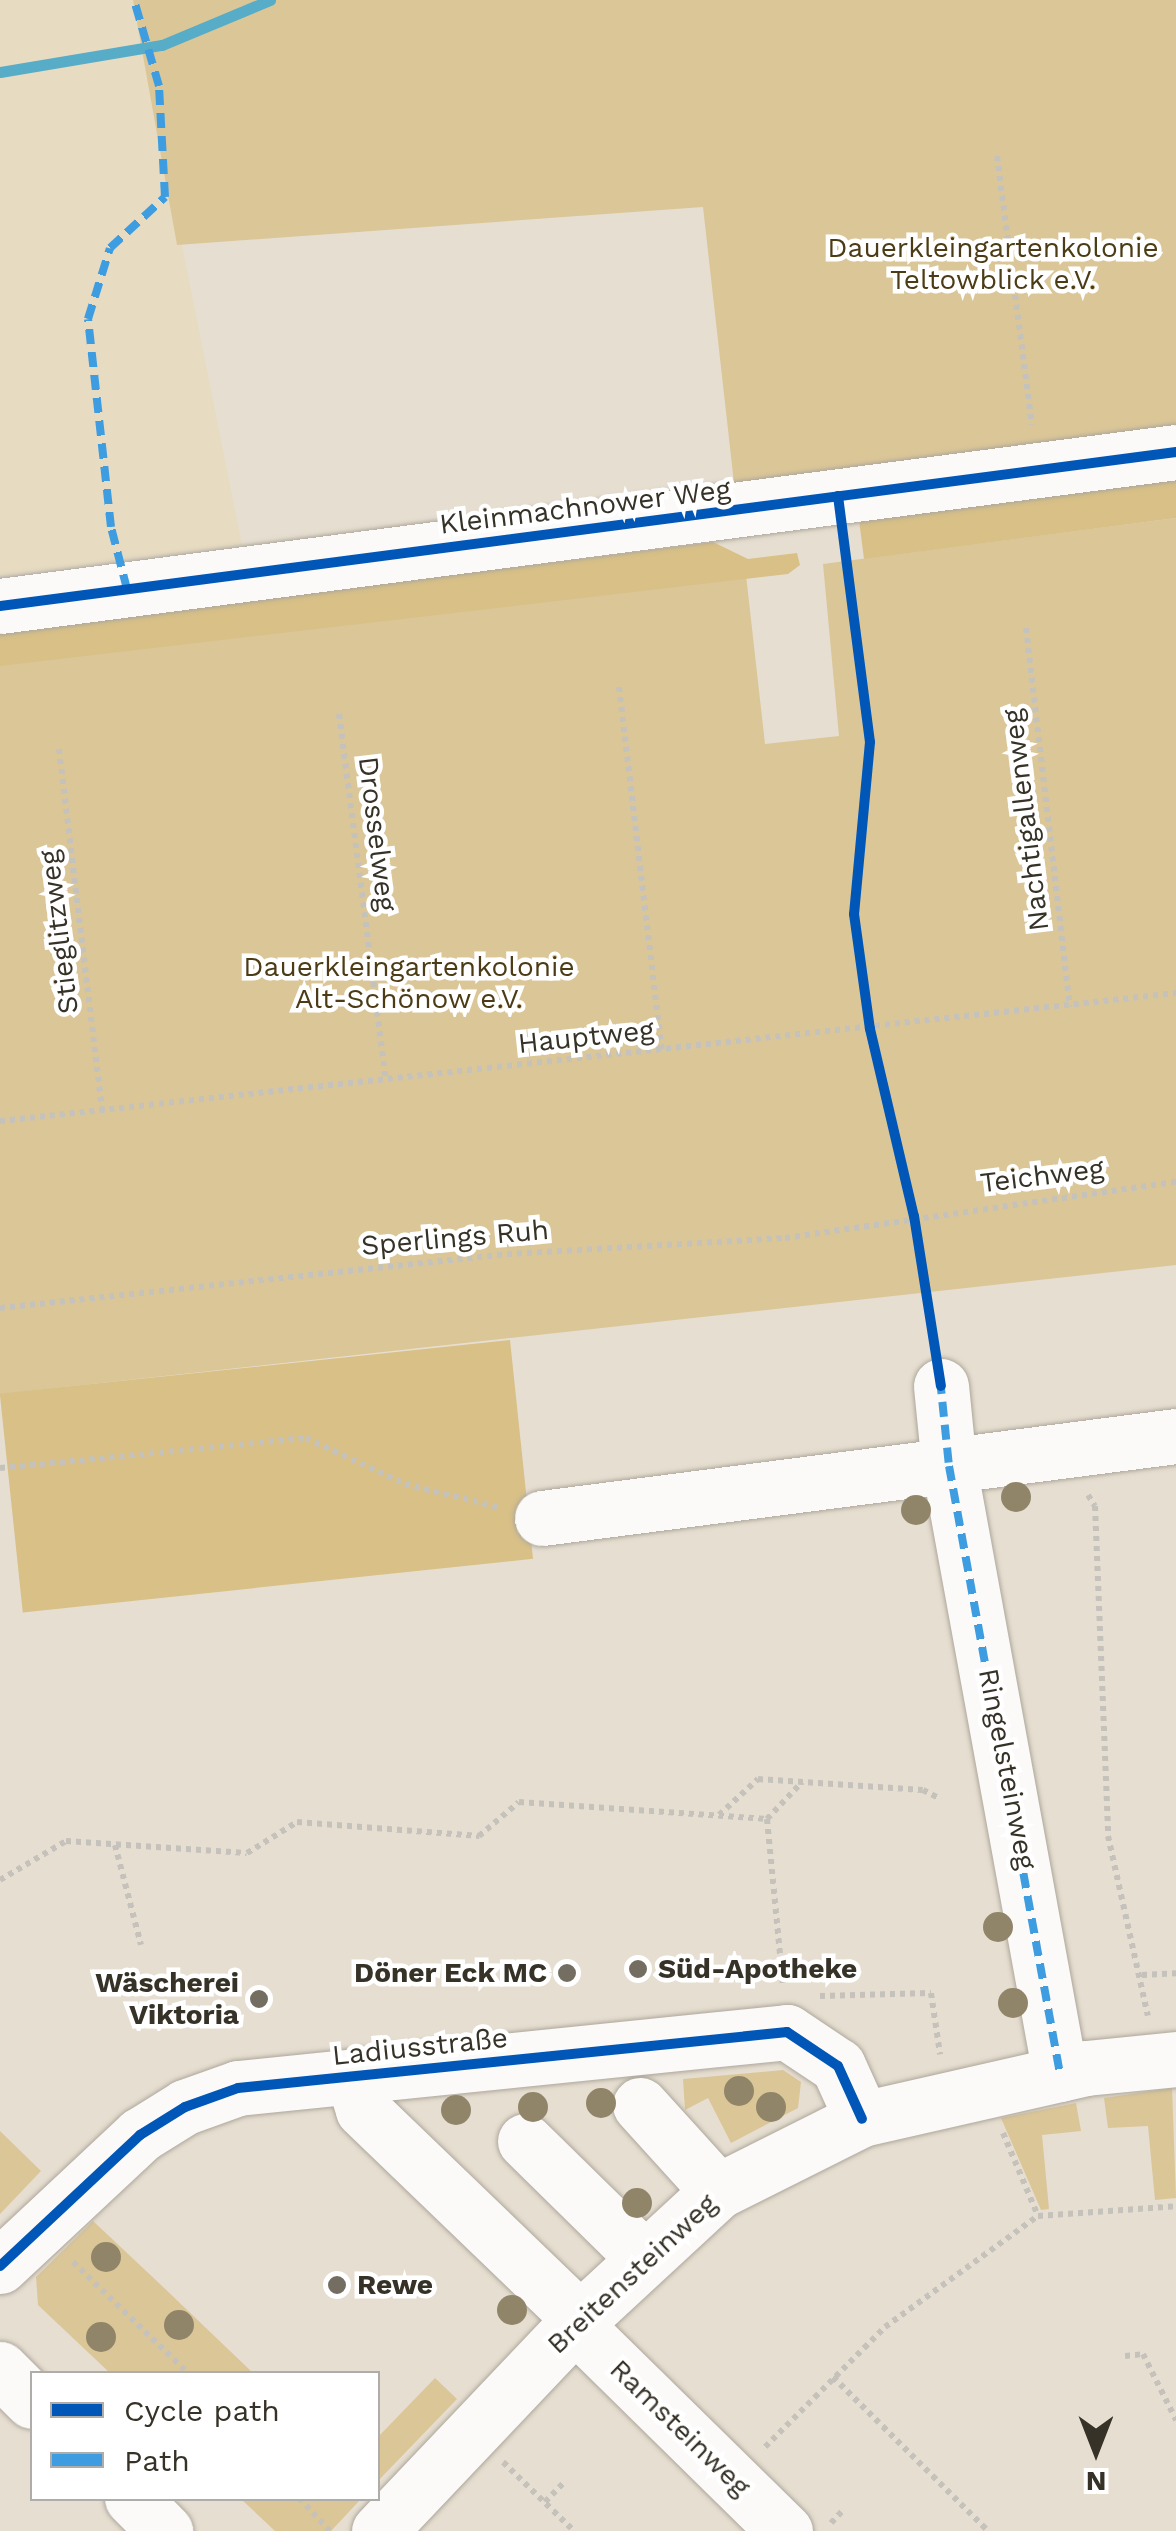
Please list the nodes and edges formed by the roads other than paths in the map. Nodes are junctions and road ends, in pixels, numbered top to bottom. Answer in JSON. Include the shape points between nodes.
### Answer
{"nodes":[{"id":1,"x":1176,"y":452,"type":"edge"},
{"id":2,"x":0,"y":606,"type":"edge"},
{"id":3,"x":941,"y":1386,"type":"dead end"},
{"id":4,"x":1176,"y":1436,"type":"edge"},
{"id":5,"x":949,"y":1466,"type":"junction"},
{"id":6,"x":542,"y":1518,"type":"road end"},
{"id":7,"x":1163,"y":2045,"type":"edge"},
{"id":8,"x":1060,"y":2074,"type":"junction"},
{"id":9,"x":353,"y":2077,"type":"junction"},
{"id":10,"x":640,"y":2104,"type":"dead end"},
{"id":11,"x":862,"y":2119,"type":"junction"},
{"id":12,"x":526,"y":2141,"type":"dead end"},
{"id":13,"x":718,"y":2191,"type":"junction"},
{"id":14,"x":643,"y":2257,"type":"junction"},
{"id":15,"x":0,"y":2266,"type":"edge"},
{"id":16,"x":577,"y":2321,"type":"junction"},
{"id":17,"x":0,"y":2370,"type":"edge"},
{"id":18,"x":30,"y":2399,"type":"edge"},
{"id":19,"x":135,"y":2501,"type":"edge"},
{"id":20,"x":166,"y":2531,"type":"edge"},
{"id":21,"x":379,"y":2531,"type":"edge"},
{"id":22,"x":785,"y":2531,"type":"edge"}],
"edges":[{"from":1,"to":2,"type":"street","name":"Kleinmachnower Weg"},
{"from":3,"to":5,"type":"street","name":"Ringelsteinweg"},
{"from":4,"to":5,"type":"street"},
{"from":5,"to":6,"type":"street"},
{"from":5,"to":8,"type":"street","name":"Ringelsteinweg"},
{"from":7,"to":8,"type":"street","name":"Breitensteinweg"},
{"from":8,"to":11,"type":"street","name":"Breitensteinweg"},
{"from":9,"to":11,"type":"street","name":"Ladiusstraße","via":[[787,2032],[838,2066]]},
{"from":9,"to":15,"type":"street","name":"Ladiusstraße","via":[[238,2088],[185,2107],[111,2159]]},
{"from":9,"to":16,"type":"street","name":"Ramsteinweg","via":[[363,2110]]},
{"from":10,"to":13,"type":"street"},
{"from":11,"to":13,"type":"street","name":"Breitensteinweg"},
{"from":12,"to":14,"type":"street"},
{"from":13,"to":14,"type":"street","name":"Breitensteinweg"},
{"from":14,"to":16,"type":"street","name":"Breitensteinweg"},
{"from":16,"to":21,"type":"street","name":"Breitensteinweg"},
{"from":16,"to":22,"type":"street","name":"Ramsteinweg"},
{"from":17,"to":18,"type":"street"},
{"from":19,"to":20,"type":"street"}]}
